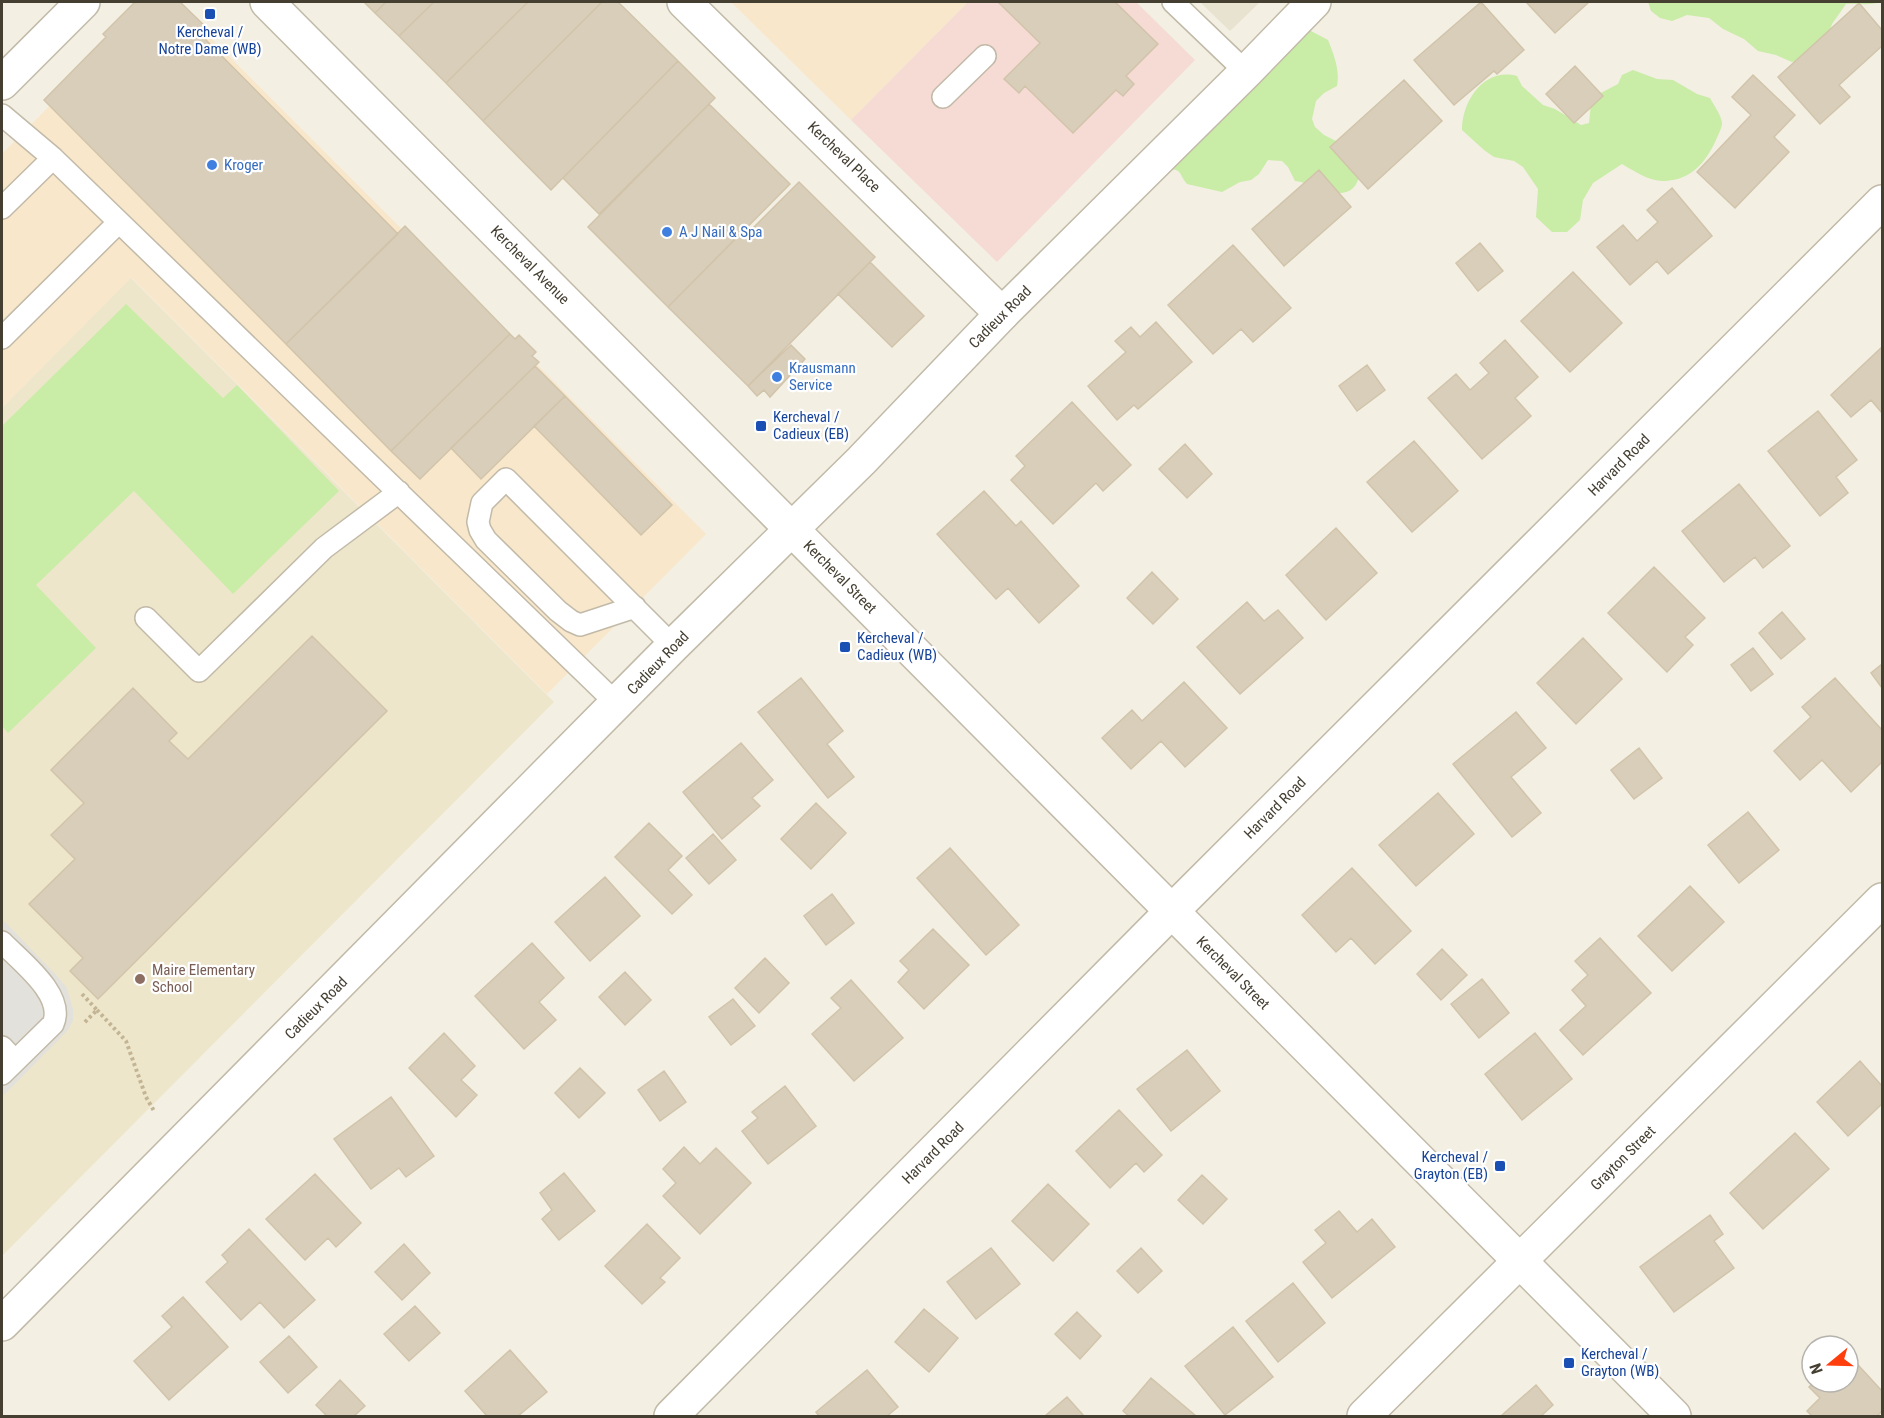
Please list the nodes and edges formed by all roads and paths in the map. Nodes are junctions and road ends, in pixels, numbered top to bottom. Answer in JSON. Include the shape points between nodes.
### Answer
{"nodes":[{"id":1,"x":83,"y":2,"type":"edge"},
{"id":2,"x":267,"y":2,"type":"edge"},
{"id":3,"x":684,"y":2,"type":"edge"},
{"id":4,"x":1173,"y":2,"type":"edge"},
{"id":5,"x":1314,"y":2,"type":"edge"},
{"id":6,"x":985,"y":56,"type":"dead end"},
{"id":7,"x":1246,"y":72,"type":"junction"},
{"id":8,"x":2,"y":82,"type":"edge"},
{"id":9,"x":943,"y":97,"type":"dead end"},
{"id":10,"x":2,"y":115,"type":"edge"},
{"id":11,"x":53,"y":158,"type":"junction"},
{"id":12,"x":1882,"y":202,"type":"edge"},
{"id":13,"x":2,"y":208,"type":"edge"},
{"id":14,"x":119,"y":222,"type":"junction"},
{"id":15,"x":1002,"y":314,"type":"junction"},
{"id":16,"x":2,"y":339,"type":"edge"},
{"id":17,"x":399,"y":492,"type":"junction"},
{"id":18,"x":792,"y":530,"type":"junction"},
{"id":19,"x":635,"y":607,"type":"junction"},
{"id":20,"x":147,"y":618,"type":"dead end"},
{"id":21,"x":673,"y":646,"type":"junction"},
{"id":22,"x":617,"y":704,"type":"junction"},
{"id":23,"x":1882,"y":900,"type":"edge"},
{"id":24,"x":1172,"y":911,"type":"junction"},
{"id":25,"x":2,"y":942,"type":"edge"},
{"id":26,"x":97,"y":1010,"type":"dead end"},
{"id":27,"x":6,"y":1060,"type":"edge"},
{"id":28,"x":154,"y":1111,"type":"dead end"},
{"id":29,"x":1519,"y":1261,"type":"junction"},
{"id":30,"x":2,"y":1324,"type":"edge"},
{"id":31,"x":671,"y":1416,"type":"edge"},
{"id":32,"x":1364,"y":1416,"type":"edge"},
{"id":33,"x":1674,"y":1416,"type":"edge"}],
"edges":[{"from":1,"to":8,"type":"street"},
{"from":2,"to":18,"type":"street","name":"Kercheval Avenue"},
{"from":3,"to":15,"type":"street","name":"Kercheval Place"},
{"from":4,"to":7,"type":"lane"},
{"from":5,"to":7,"type":"street","name":"Cadieux Road"},
{"from":6,"to":9,"type":"lane"},
{"from":7,"to":15,"type":"street","name":"Cadieux Road"},
{"from":10,"to":11,"type":"lane"},
{"from":11,"to":13,"type":"lane"},
{"from":11,"to":14,"type":"lane"},
{"from":12,"to":24,"type":"street","name":"Harvard Road"},
{"from":14,"to":16,"type":"lane"},
{"from":14,"to":17,"type":"lane"},
{"from":15,"to":18,"type":"street","name":"Cadieux Road"},
{"from":17,"to":20,"type":"lane","via":[[324,548],[199,671]]},
{"from":17,"to":22,"type":"lane"},
{"from":18,"to":21,"type":"street","name":"Cadieux Road"},
{"from":18,"to":24,"type":"street","name":"Kercheval Street"},
{"from":19,"to":19,"type":"lane","via":[[506,479],[482,503],[478,522],[486,540],[571,621],[580,625]]},
{"from":19,"to":21,"type":"lane"},
{"from":21,"to":22,"type":"street","name":"Cadieux Road"},
{"from":22,"to":30,"type":"street","name":"Cadieux Road"},
{"from":23,"to":29,"type":"street","name":"Grayton Street"},
{"from":24,"to":29,"type":"street","name":"Kercheval Street"},
{"from":24,"to":31,"type":"street","name":"Harvard Road"},
{"from":25,"to":27,"type":"lane","via":[[47,988],[56,1006],[53,1024]]},
{"from":26,"to":28,"type":"path","via":[[126,1041]]},
{"from":29,"to":32,"type":"street","name":"Grayton Street"},
{"from":29,"to":33,"type":"street","name":"Kercheval Street"}]}
